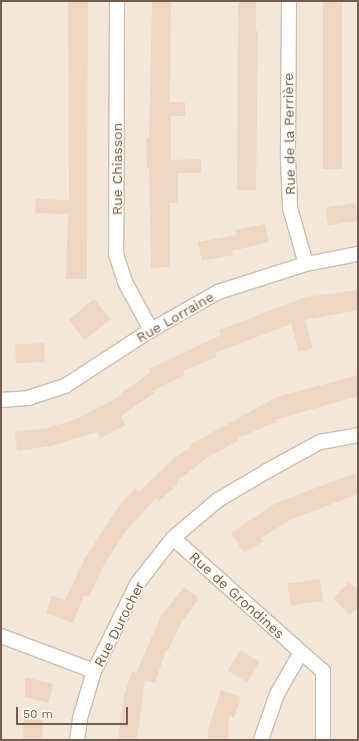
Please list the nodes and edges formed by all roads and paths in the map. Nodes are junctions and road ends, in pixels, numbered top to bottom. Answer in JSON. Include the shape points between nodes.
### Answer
{"nodes":[{"id":1,"x":118,"y":1,"type":"edge"},
{"id":2,"x":289,"y":1,"type":"edge"},
{"id":3,"x":358,"y":254,"type":"edge"},
{"id":4,"x":306,"y":264,"type":"junction"},
{"id":5,"x":151,"y":330,"type":"junction"},
{"id":6,"x":1,"y":400,"type":"edge"},
{"id":7,"x":358,"y":435,"type":"edge"},
{"id":8,"x":173,"y":538,"type":"junction"},
{"id":9,"x":1,"y":636,"type":"edge"},
{"id":10,"x":301,"y":652,"type":"junction"},
{"id":11,"x":94,"y":671,"type":"junction"},
{"id":12,"x":77,"y":740,"type":"edge"},
{"id":13,"x":261,"y":740,"type":"edge"},
{"id":14,"x":323,"y":740,"type":"edge"}],
"edges":[{"from":1,"to":5,"type":"street","name":"Rue Chiasson","via":[[116,254],[125,282]]},
{"from":2,"to":4,"type":"street","name":"Rue de la Perrière","via":[[290,208]]},
{"from":3,"to":4,"type":"street","name":"Rue Lorraine"},
{"from":4,"to":5,"type":"street","name":"Rue Lorraine","via":[[218,292]]},
{"from":5,"to":6,"type":"street","name":"Rue Lorraine","via":[[65,386],[28,398]]},
{"from":7,"to":8,"type":"street","name":"Rue Durocher","via":[[320,442],[267,471],[218,500]]},
{"from":8,"to":10,"type":"street","name":"Rue de Grondines"},
{"from":8,"to":11,"type":"street","name":"Rue Durocher","via":[[138,584]]},
{"from":9,"to":11,"type":"street"},
{"from":10,"to":13,"type":"street","via":[[277,694]]},
{"from":10,"to":14,"type":"street","name":"Rue de Grondines","via":[[323,671]]},
{"from":11,"to":12,"type":"street","name":"Rue Durocher","via":[[80,718]]}]}
